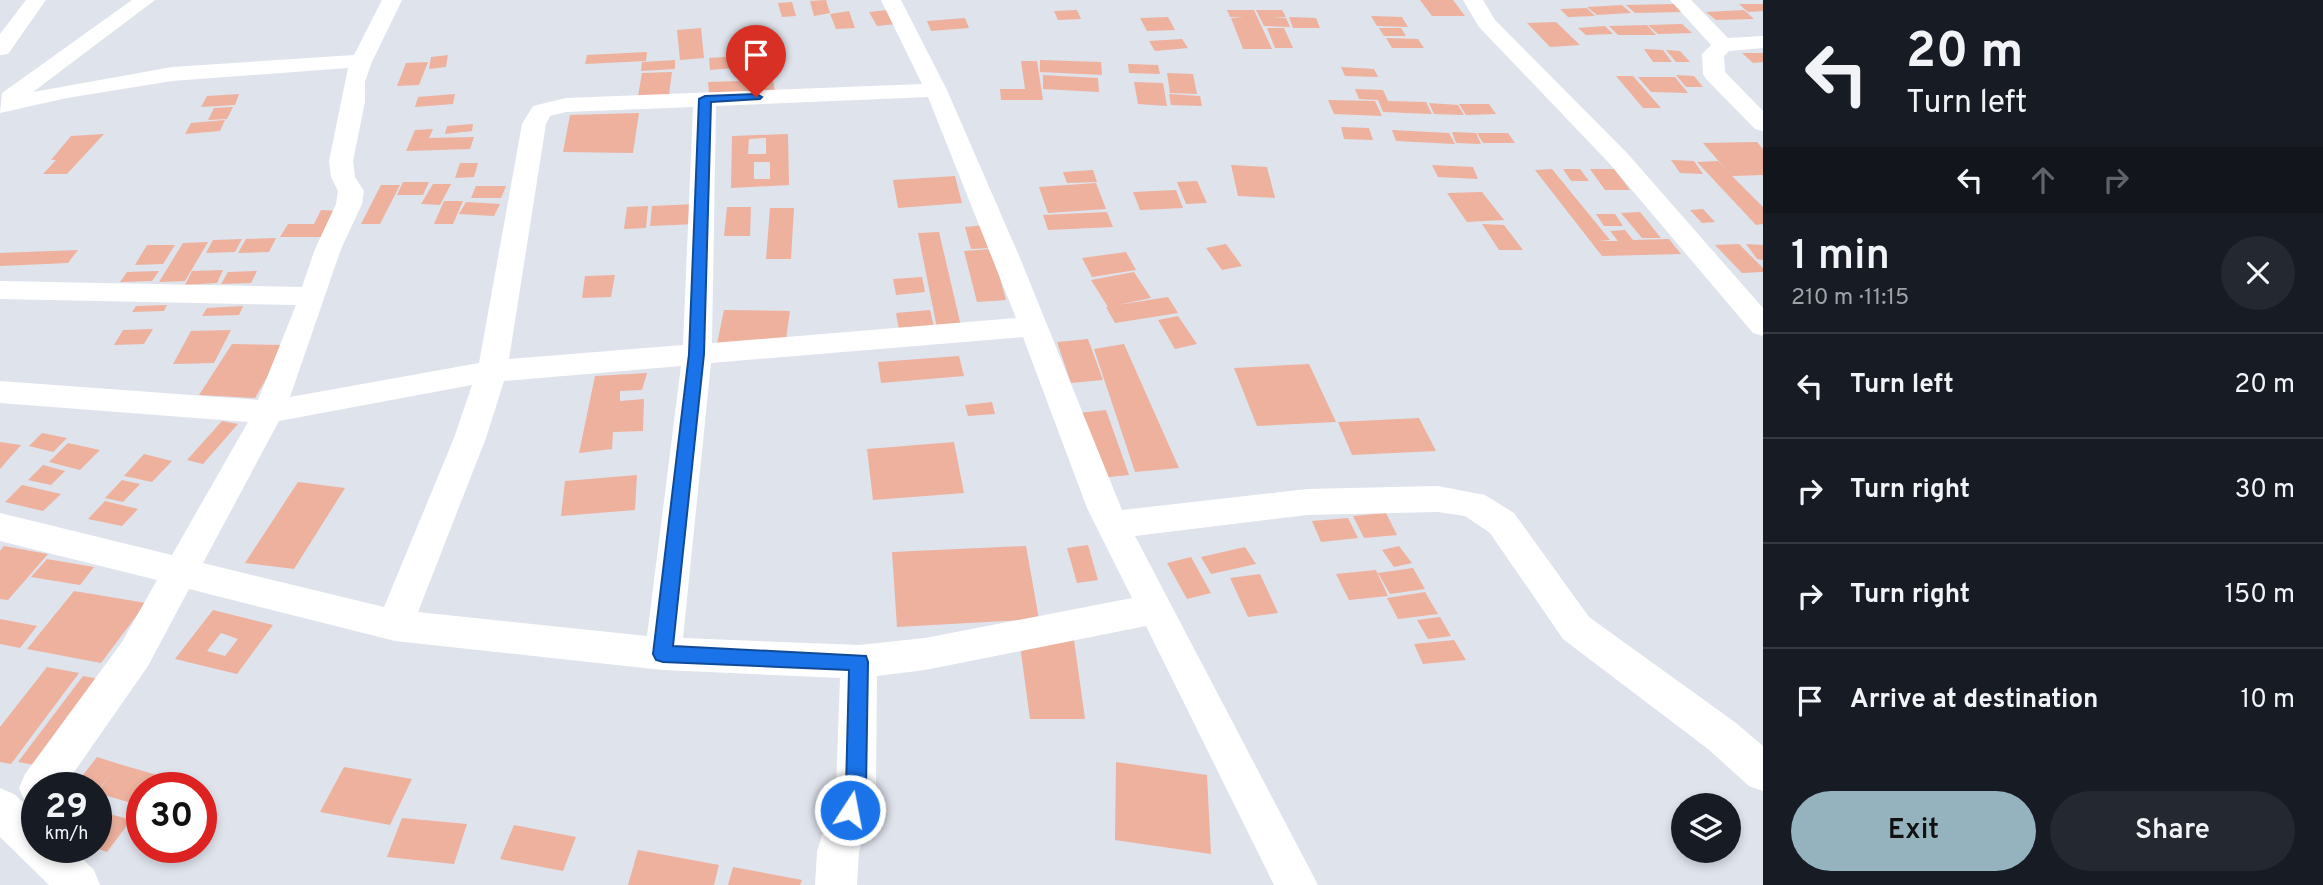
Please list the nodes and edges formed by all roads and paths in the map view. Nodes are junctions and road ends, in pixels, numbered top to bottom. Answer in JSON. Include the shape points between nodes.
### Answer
{"nodes":[{"id":1,"x":36,"y":0,"type":"edge"},
{"id":2,"x":145,"y":0,"type":"edge"},
{"id":3,"x":392,"y":0,"type":"edge"},
{"id":4,"x":891,"y":0,"type":"edge"},
{"id":5,"x":1473,"y":0,"type":"edge"},
{"id":6,"x":1680,"y":0,"type":"edge"},
{"id":7,"x":1763,"y":42,"type":"edge"},
{"id":8,"x":1723,"y":45,"type":"junction"},
{"id":9,"x":0,"y":49,"type":"edge"},
{"id":10,"x":361,"y":61,"type":"junction"},
{"id":11,"x":936,"y":90,"type":"junction"},
{"id":12,"x":705,"y":99,"type":"junction"},
{"id":13,"x":0,"y":106,"type":"edge"},
{"id":14,"x":1763,"y":124,"type":"edge"},
{"id":15,"x":0,"y":290,"type":"edge"},
{"id":16,"x":313,"y":296,"type":"junction"},
{"id":17,"x":1034,"y":326,"type":"junction"},
{"id":18,"x":1763,"y":326,"type":"edge"},
{"id":19,"x":697,"y":354,"type":"junction"},
{"id":20,"x":492,"y":371,"type":"junction"},
{"id":21,"x":0,"y":392,"type":"edge"},
{"id":22,"x":269,"y":412,"type":"junction"},
{"id":23,"x":1113,"y":525,"type":"junction"},
{"id":24,"x":0,"y":527,"type":"edge"},
{"id":25,"x":181,"y":570,"type":"junction"},
{"id":26,"x":1156,"y":609,"type":"junction"},
{"id":27,"x":395,"y":625,"type":"junction"},
{"id":28,"x":663,"y":654,"type":"junction"},
{"id":29,"x":859,"y":662,"type":"junction"},
{"id":30,"x":57,"y":772,"type":"edge"},
{"id":31,"x":1763,"y":772,"type":"edge"},
{"id":32,"x":63,"y":863,"type":"edge"},
{"id":33,"x":79,"y":885,"type":"edge"},
{"id":34,"x":836,"y":885,"type":"edge"},
{"id":35,"x":1297,"y":885,"type":"edge"}],
"edges":[{"from":1,"to":9,"type":"street"},
{"from":2,"to":13,"type":"street"},
{"from":3,"to":10,"type":"street"},
{"from":4,"to":11,"type":"street"},
{"from":5,"to":18,"type":"street","via":[[1486,23],[1618,158]]},
{"from":6,"to":8,"type":"street"},
{"from":7,"to":8,"type":"street"},
{"from":8,"to":14,"type":"street","via":[[1713,54],[1714,74]]},
{"from":10,"to":13,"type":"street","via":[[172,74]]},
{"from":10,"to":16,"type":"street","via":[[341,161],[351,191],[349,204]]},
{"from":11,"to":12,"type":"street"},
{"from":11,"to":17,"type":"street"},
{"from":12,"to":19,"type":"street"},
{"from":12,"to":20,"type":"street","via":[[566,104],[541,111],[534,124]]},
{"from":15,"to":16,"type":"street"},
{"from":16,"to":22,"type":"street"},
{"from":17,"to":19,"type":"street"},
{"from":17,"to":23,"type":"street"},
{"from":19,"to":20,"type":"street"},
{"from":19,"to":28,"type":"street"},
{"from":20,"to":22,"type":"street"},
{"from":20,"to":27,"type":"street"},
{"from":21,"to":22,"type":"street"},
{"from":22,"to":25,"type":"street"},
{"from":23,"to":26,"type":"street"},
{"from":23,"to":31,"type":"street","via":[[1307,502],[1438,499],[1473,504],[1502,523],[1576,628],[1722,736]]},
{"from":24,"to":25,"type":"street"},
{"from":25,"to":27,"type":"street"},
{"from":25,"to":30,"type":"street","via":[[135,654]]},
{"from":26,"to":29,"type":"street","via":[[925,654]]},
{"from":26,"to":35,"type":"street"},
{"from":27,"to":28,"type":"street"},
{"from":28,"to":29,"type":"street"},
{"from":29,"to":34,"type":"street","via":[[856,788],[838,852]]},
{"from":32,"to":33,"type":"street"}]}
